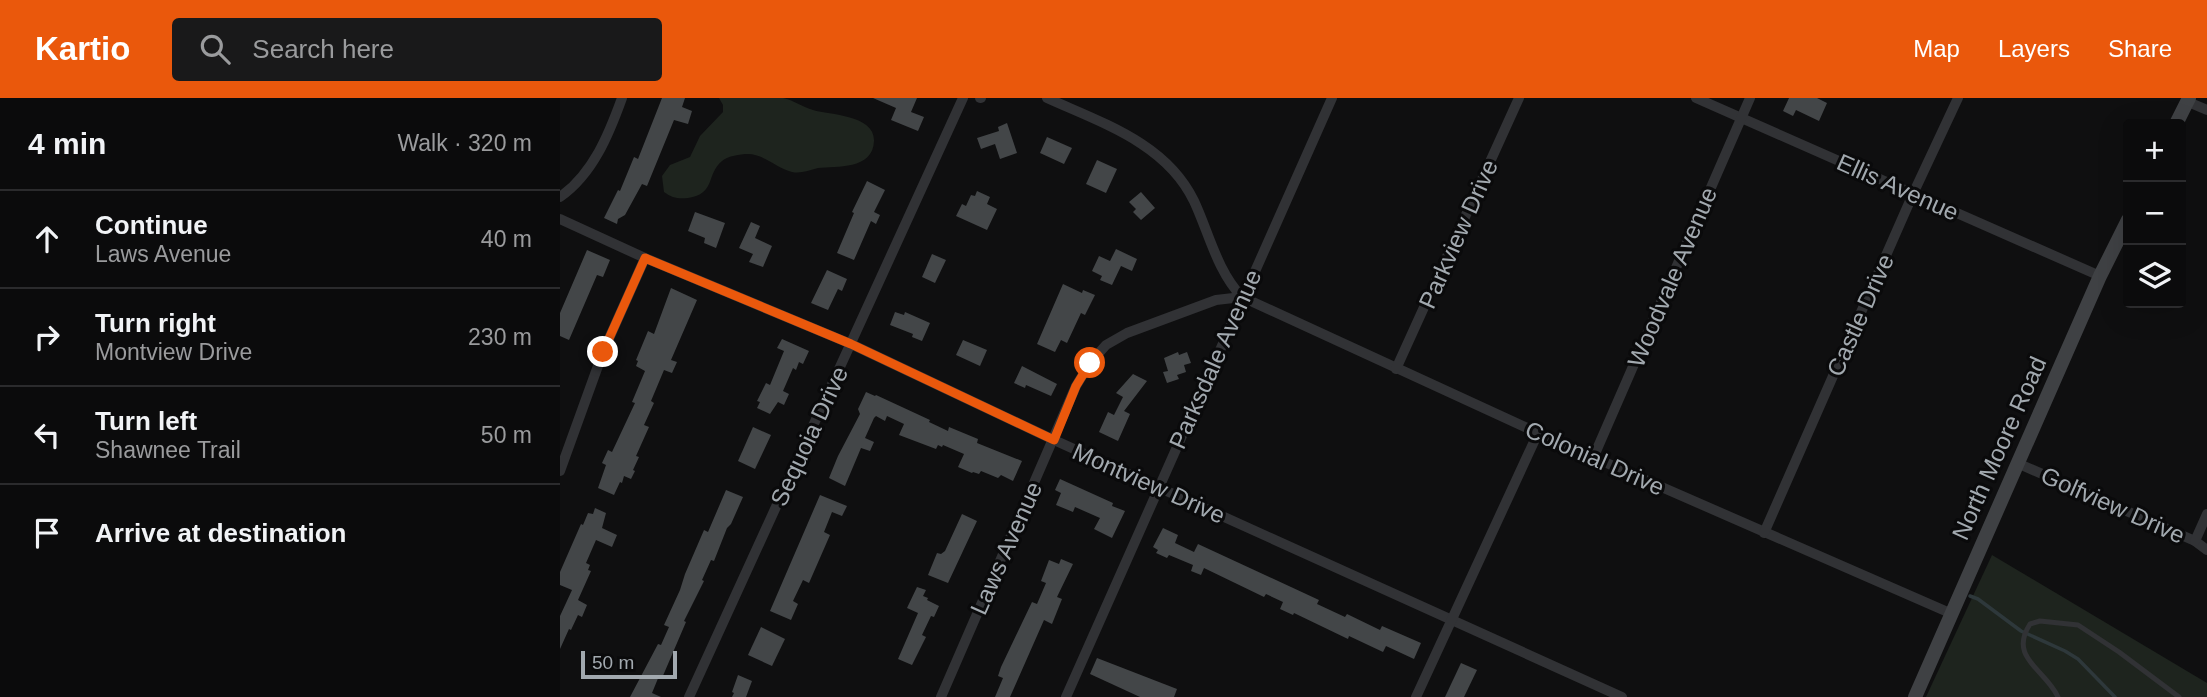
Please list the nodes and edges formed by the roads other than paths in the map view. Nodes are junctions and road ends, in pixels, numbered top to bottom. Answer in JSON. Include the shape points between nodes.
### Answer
{"nodes":[{"id":1,"x":622,"y":98,"type":"edge"},
{"id":2,"x":963,"y":98,"type":"edge"},
{"id":3,"x":1047,"y":98,"type":"edge"},
{"id":4,"x":1332,"y":98,"type":"edge"},
{"id":5,"x":1519,"y":98,"type":"edge"},
{"id":6,"x":1696,"y":98,"type":"edge"},
{"id":7,"x":1750,"y":98,"type":"edge"},
{"id":8,"x":1958,"y":98,"type":"edge"},
{"id":9,"x":2189,"y":100,"type":"edge"},
{"id":10,"x":2207,"y":110,"type":"edge"},
{"id":11,"x":1741,"y":119,"type":"junction"},
{"id":12,"x":2179,"y":119,"type":"edge"},
{"id":13,"x":1913,"y":194,"type":"junction"},
{"id":14,"x":560,"y":197,"type":"edge"},
{"id":15,"x":560,"y":219,"type":"edge"},
{"id":16,"x":2123,"y":230,"type":"edge"},
{"id":17,"x":645,"y":258,"type":"junction"},
{"id":18,"x":2100,"y":275,"type":"junction"},
{"id":19,"x":1242,"y":297,"type":"junction"},
{"id":20,"x":851,"y":344,"type":"junction"},
{"id":21,"x":1396,"y":369,"type":"junction"},
{"id":22,"x":1538,"y":433,"type":"junction"},
{"id":23,"x":1054,"y":440,"type":"junction"},
{"id":24,"x":1594,"y":456,"type":"junction"},
{"id":25,"x":2017,"y":463,"type":"junction"},
{"id":26,"x":560,"y":471,"type":"edge"},
{"id":27,"x":1160,"y":487,"type":"junction"},
{"id":28,"x":2207,"y":514,"type":"edge"},
{"id":29,"x":1764,"y":533,"type":"junction"},
{"id":30,"x":2194,"y":541,"type":"junction"},
{"id":31,"x":2207,"y":550,"type":"edge"},
{"id":32,"x":1950,"y":613,"type":"junction"},
{"id":33,"x":1451,"y":618,"type":"junction"},
{"id":34,"x":689,"y":697,"type":"edge"},
{"id":35,"x":941,"y":697,"type":"edge"},
{"id":36,"x":1066,"y":697,"type":"edge"},
{"id":37,"x":1416,"y":697,"type":"edge"},
{"id":38,"x":1622,"y":697,"type":"edge"},
{"id":39,"x":1915,"y":697,"type":"edge"},
{"id":40,"x":2058,"y":697,"type":"edge"},
{"id":41,"x":2179,"y":697,"type":"edge"}],
"edges":[{"from":1,"to":14,"type":"street","via":[[588,170]]},
{"from":2,"to":20,"type":"street","name":"Sequoia Drive"},
{"from":3,"to":19,"type":"street","via":[[1139,140],[1158,154],[1193,199],[1228,283]]},
{"from":4,"to":19,"type":"street","name":"Parksdale Avenue"},
{"from":5,"to":21,"type":"street","name":"Parkview Drive"},
{"from":6,"to":11,"type":"street","name":"Ellis Avenue"},
{"from":7,"to":11,"type":"street","name":"Woodvale Avenue"},
{"from":8,"to":13,"type":"street","name":"Castle Drive"},
{"from":9,"to":10,"type":"street"},
{"from":9,"to":12,"type":"main road"},
{"from":11,"to":13,"type":"street","name":"Ellis Avenue"},
{"from":11,"to":24,"type":"street","name":"Woodvale Avenue"},
{"from":13,"to":18,"type":"street","name":"Ellis Avenue"},
{"from":13,"to":29,"type":"street","name":"Castle Drive"},
{"from":15,"to":17,"type":"street","name":"Montview Drive"},
{"from":16,"to":18,"type":"main road","name":"North Moore Road"},
{"from":17,"to":20,"type":"street","name":"Montview Drive"},
{"from":17,"to":26,"type":"street","via":[[603,352]]},
{"from":18,"to":25,"type":"main road","name":"North Moore Road"},
{"from":19,"to":21,"type":"street","name":"Colonial Drive"},
{"from":19,"to":23,"type":"street","name":"Laws Avenue","via":[[1216,300],[1106,345],[1076,386]]},
{"from":19,"to":27,"type":"street","name":"Parksdale Avenue"},
{"from":20,"to":23,"type":"street","name":"Montview Drive"},
{"from":20,"to":34,"type":"street","name":"Sequoia Drive"},
{"from":21,"to":22,"type":"street","name":"Colonial Drive"},
{"from":22,"to":24,"type":"street","name":"Colonial Drive"},
{"from":22,"to":33,"type":"street"},
{"from":23,"to":27,"type":"street","name":"Montview Drive"},
{"from":23,"to":35,"type":"street","name":"Laws Avenue"},
{"from":24,"to":29,"type":"street","name":"Colonial Drive"},
{"from":25,"to":30,"type":"street","name":"Golfview Drive"},
{"from":25,"to":32,"type":"main road","name":"North Moore Road"},
{"from":27,"to":33,"type":"street","name":"Montview Drive"},
{"from":27,"to":36,"type":"street","name":"Parksdale Avenue"},
{"from":28,"to":30,"type":"street"},
{"from":29,"to":32,"type":"street","name":"Colonial Drive"},
{"from":30,"to":31,"type":"street","name":"Golfview Drive"},
{"from":32,"to":39,"type":"main road","name":"North Moore Road"},
{"from":33,"to":37,"type":"street"},
{"from":33,"to":38,"type":"street","name":"Montview Drive"},
{"from":40,"to":41,"type":"lane","via":[[2024,654],[2022,639],[2030,624],[2078,625]]}]}
